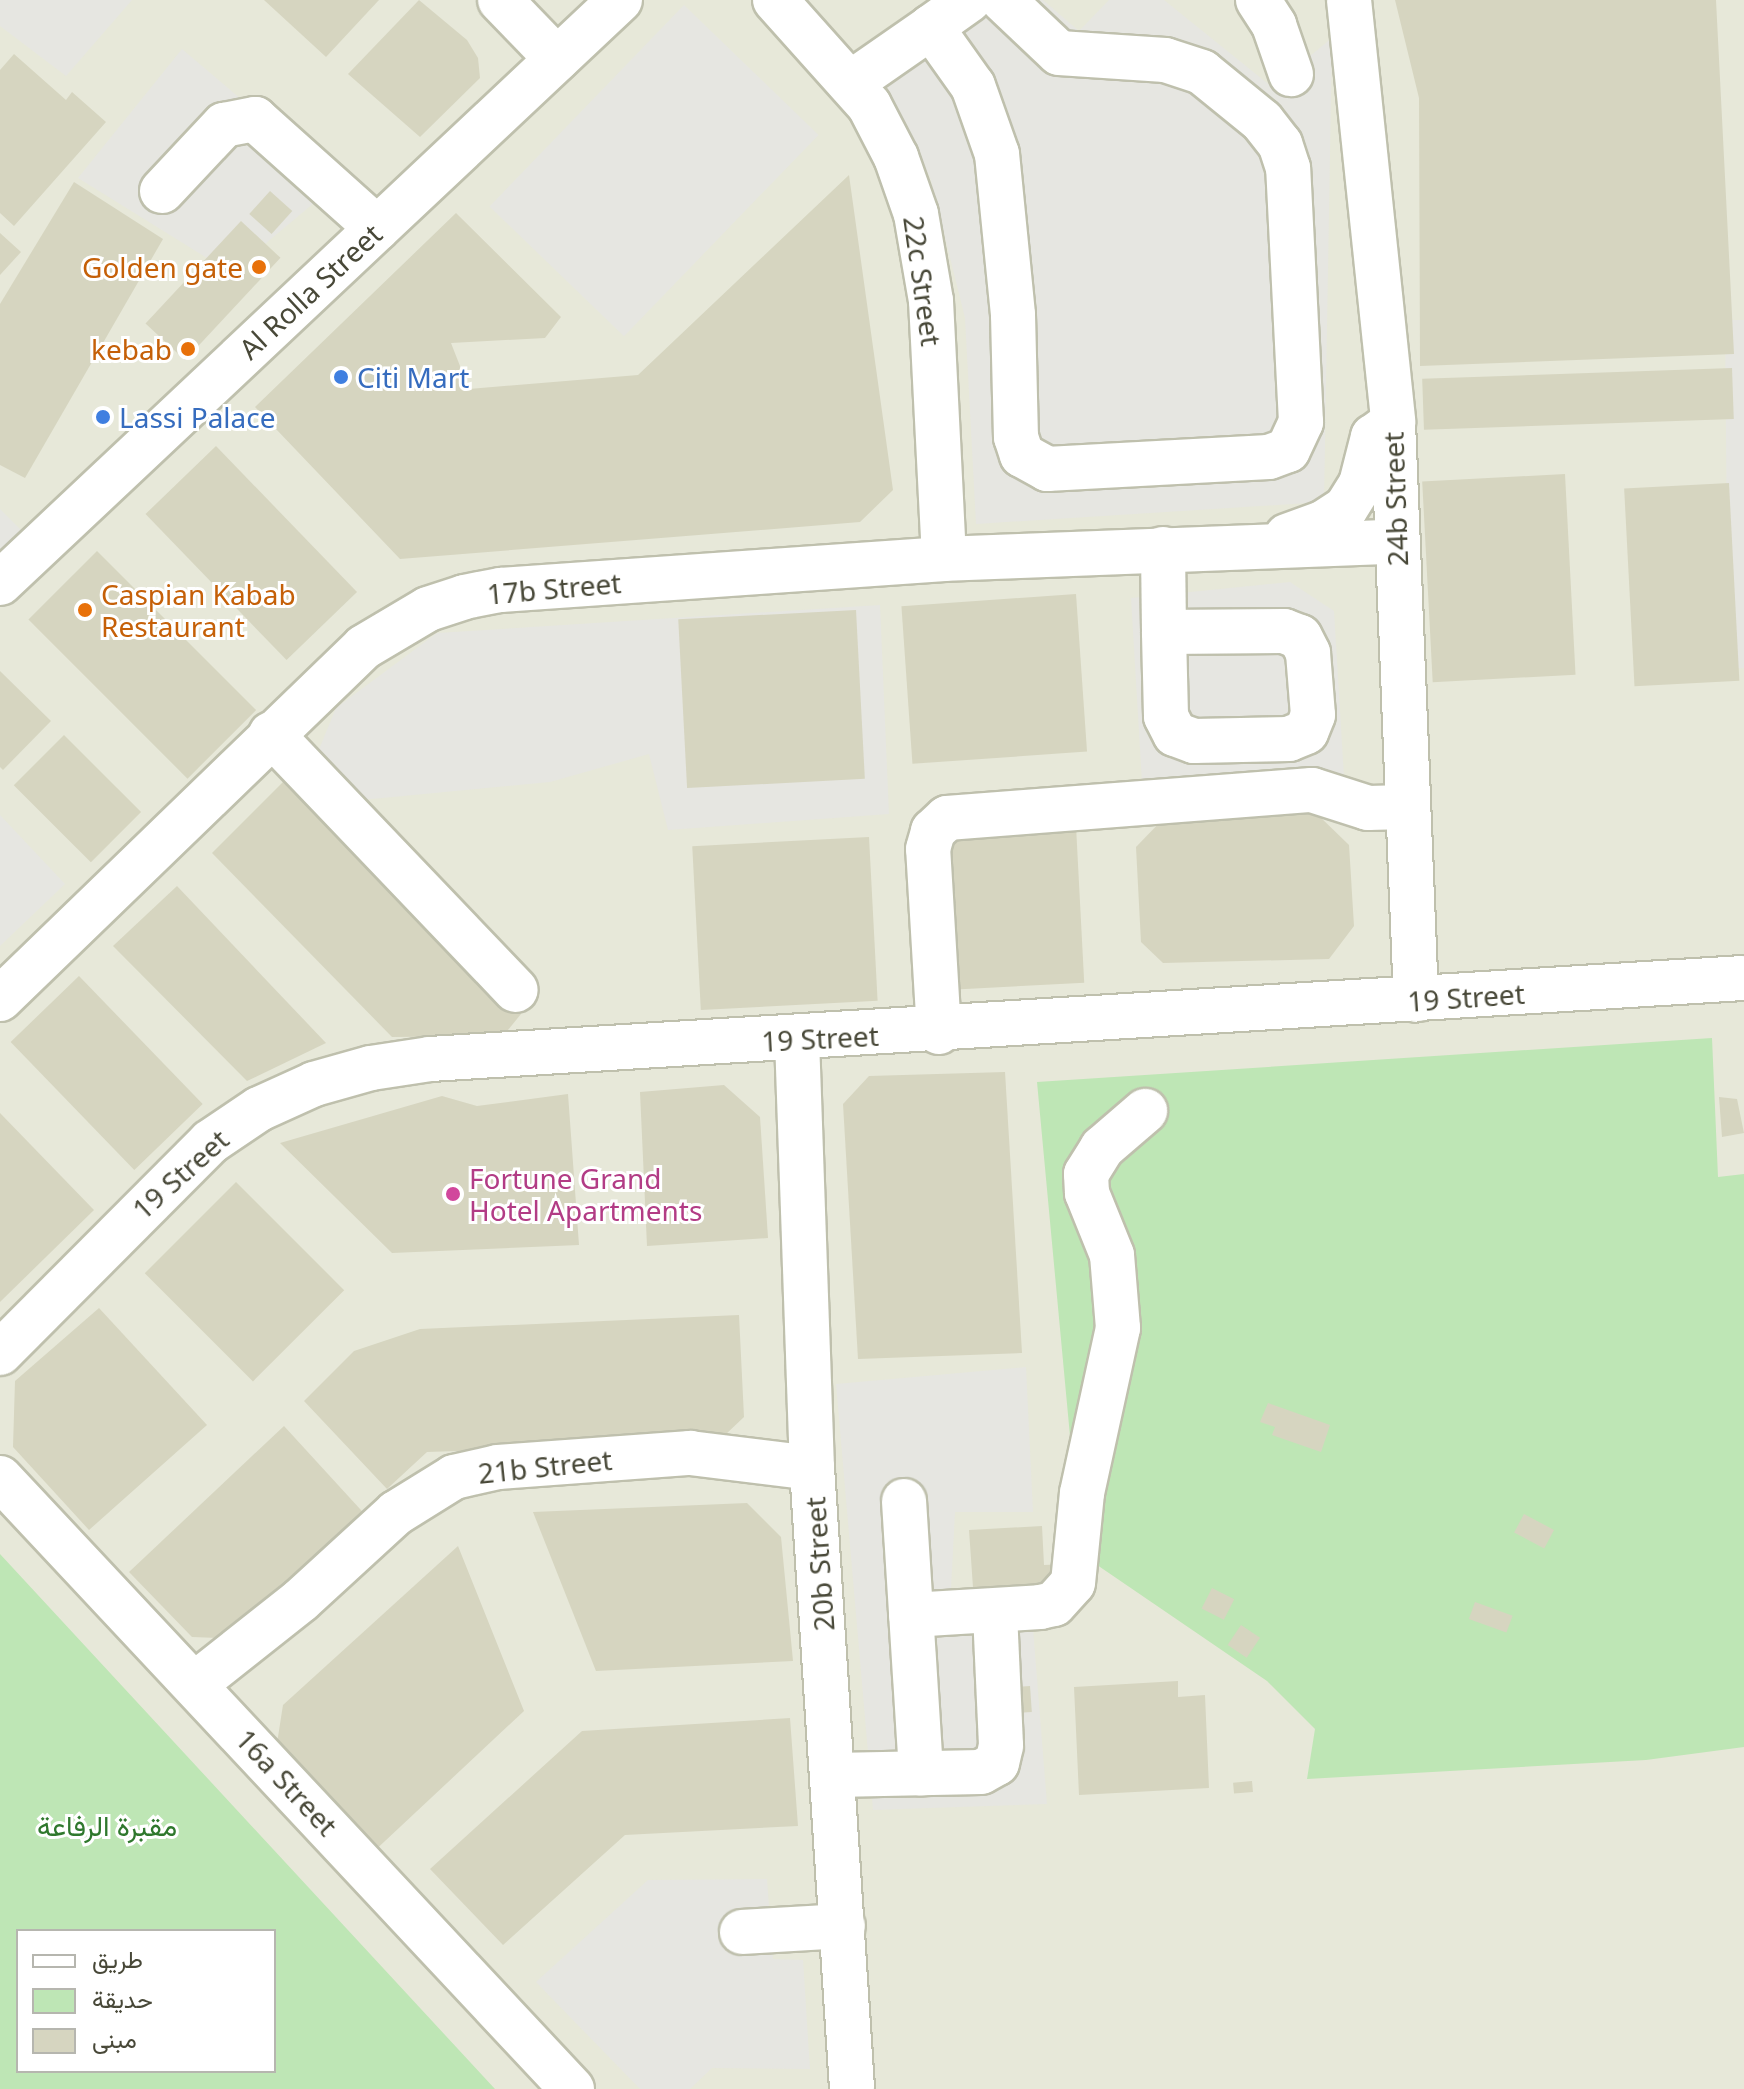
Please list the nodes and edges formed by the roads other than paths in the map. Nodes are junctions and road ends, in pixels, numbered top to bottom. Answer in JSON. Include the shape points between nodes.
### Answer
{"nodes":[{"id":1,"x":500,"y":0,"type":"edge"},
{"id":2,"x":620,"y":0,"type":"edge"},
{"id":3,"x":775,"y":0,"type":"edge"},
{"id":4,"x":969,"y":0,"type":"edge"},
{"id":5,"x":1003,"y":0,"type":"edge"},
{"id":6,"x":1258,"y":0,"type":"edge"},
{"id":7,"x":1349,"y":0,"type":"edge"},
{"id":8,"x":931,"y":27,"type":"junction"},
{"id":9,"x":557,"y":59,"type":"junction"},
{"id":10,"x":1291,"y":74,"type":"dead end"},
{"id":11,"x":852,"y":82,"type":"junction"},
{"id":12,"x":162,"y":191,"type":"dead end"},
{"id":13,"x":377,"y":228,"type":"junction"},
{"id":14,"x":1393,"y":422,"type":"junction"},
{"id":15,"x":1396,"y":542,"type":"junction"},
{"id":16,"x":1263,"y":545,"type":"junction"},
{"id":17,"x":1163,"y":549,"type":"junction"},
{"id":18,"x":944,"y":559,"type":"junction"},
{"id":19,"x":0,"y":583,"type":"edge"},
{"id":20,"x":1164,"y":632,"type":"dead end"},
{"id":21,"x":271,"y":734,"type":"junction"},
{"id":22,"x":1408,"y":807,"type":"junction"},
{"id":23,"x":1744,"y":978,"type":"edge"},
{"id":24,"x":516,"y":990,"type":"dead end"},
{"id":25,"x":0,"y":999,"type":"edge"},
{"id":26,"x":1416,"y":1000,"type":"junction"},
{"id":27,"x":939,"y":1032,"type":"junction"},
{"id":28,"x":797,"y":1039,"type":"junction"},
{"id":29,"x":1145,"y":1111,"type":"dead end"},
{"id":30,"x":0,"y":1353,"type":"edge"},
{"id":31,"x":811,"y":1449,"type":"junction"},
{"id":32,"x":0,"y":1478,"type":"edge"},
{"id":33,"x":904,"y":1501,"type":"dead end"},
{"id":34,"x":995,"y":1611,"type":"junction"},
{"id":35,"x":911,"y":1615,"type":"junction"},
{"id":36,"x":204,"y":1693,"type":"junction"},
{"id":37,"x":921,"y":1773,"type":"junction"},
{"id":38,"x":834,"y":1775,"type":"junction"},
{"id":39,"x":843,"y":1926,"type":"junction"},
{"id":40,"x":742,"y":1932,"type":"dead end"},
{"id":41,"x":572,"y":2089,"type":"edge"},
{"id":42,"x":852,"y":2089,"type":"edge"}],
"edges":[{"from":1,"to":9,"type":"street"},
{"from":2,"to":9,"type":"street","name":"Al Rolla Street"},
{"from":3,"to":11,"type":"street","name":"22c Street"},
{"from":4,"to":8,"type":"street"},
{"from":5,"to":8,"type":"street","via":[[1059,53],[1165,60],[1202,72],[1262,121],[1280,144],[1288,168],[1301,422],[1288,450],[1269,457],[1047,469],[1022,455],[1016,437],[1013,315],[997,154],[973,86]]},
{"from":6,"to":10,"type":"street"},
{"from":7,"to":14,"type":"street","name":"24b Street"},
{"from":8,"to":11,"type":"street"},
{"from":9,"to":13,"type":"street","name":"Al Rolla Street"},
{"from":11,"to":18,"type":"street","name":"22c Street","via":[[896,157],[923,242],[931,301]]},
{"from":12,"to":13,"type":"street","via":[[224,125],[255,119]]},
{"from":13,"to":19,"type":"street","name":"Al Rolla Street"},
{"from":14,"to":15,"type":"street","name":"24b Street"},
{"from":14,"to":16,"type":"street","name":"17b Street","via":[[1373,437],[1361,484],[1346,508],[1323,523]]},
{"from":15,"to":16,"type":"street","name":"17b Street"},
{"from":15,"to":22,"type":"street","name":"24b Street"},
{"from":16,"to":17,"type":"street","name":"17b Street"},
{"from":17,"to":18,"type":"street","name":"17b Street"},
{"from":17,"to":20,"type":"street"},
{"from":18,"to":21,"type":"street","name":"17b Street","via":[[501,590],[464,597],[428,609],[364,647]]},
{"from":21,"to":24,"type":"street"},
{"from":21,"to":25,"type":"street","name":"17b Street"},
{"from":22,"to":26,"type":"street","name":"24b Street"},
{"from":22,"to":27,"type":"street","via":[[1368,808],[1312,790],[947,818],[933,831],[928,849]]},
{"from":23,"to":26,"type":"street","name":"19 Street"},
{"from":26,"to":27,"type":"street","name":"19 Street"},
{"from":27,"to":28,"type":"street","name":"19 Street"},
{"from":28,"to":30,"type":"street","name":"19 Street","via":[[430,1059],[314,1084],[259,1109],[210,1142]]},
{"from":28,"to":31,"type":"street","name":"20b Street"},
{"from":29,"to":34,"type":"street","via":[[1102,1148],[1086,1174],[1087,1193],[1112,1255],[1118,1328],[1082,1493],[1073,1583],[1054,1604]]},
{"from":31,"to":36,"type":"street","name":"21b Street","via":[[498,1467],[454,1477],[396,1513]]},
{"from":31,"to":38,"type":"street","name":"20b Street"},
{"from":32,"to":36,"type":"street","name":"16a Street"},
{"from":33,"to":35,"type":"street"},
{"from":34,"to":35,"type":"street"},
{"from":34,"to":37,"type":"street","via":[[1001,1754],[981,1772]]},
{"from":35,"to":37,"type":"street"},
{"from":36,"to":41,"type":"street","name":"16a Street"},
{"from":37,"to":38,"type":"street"},
{"from":38,"to":39,"type":"street","name":"20b Street"},
{"from":39,"to":40,"type":"street"},
{"from":39,"to":42,"type":"street","name":"20b Street"}]}
